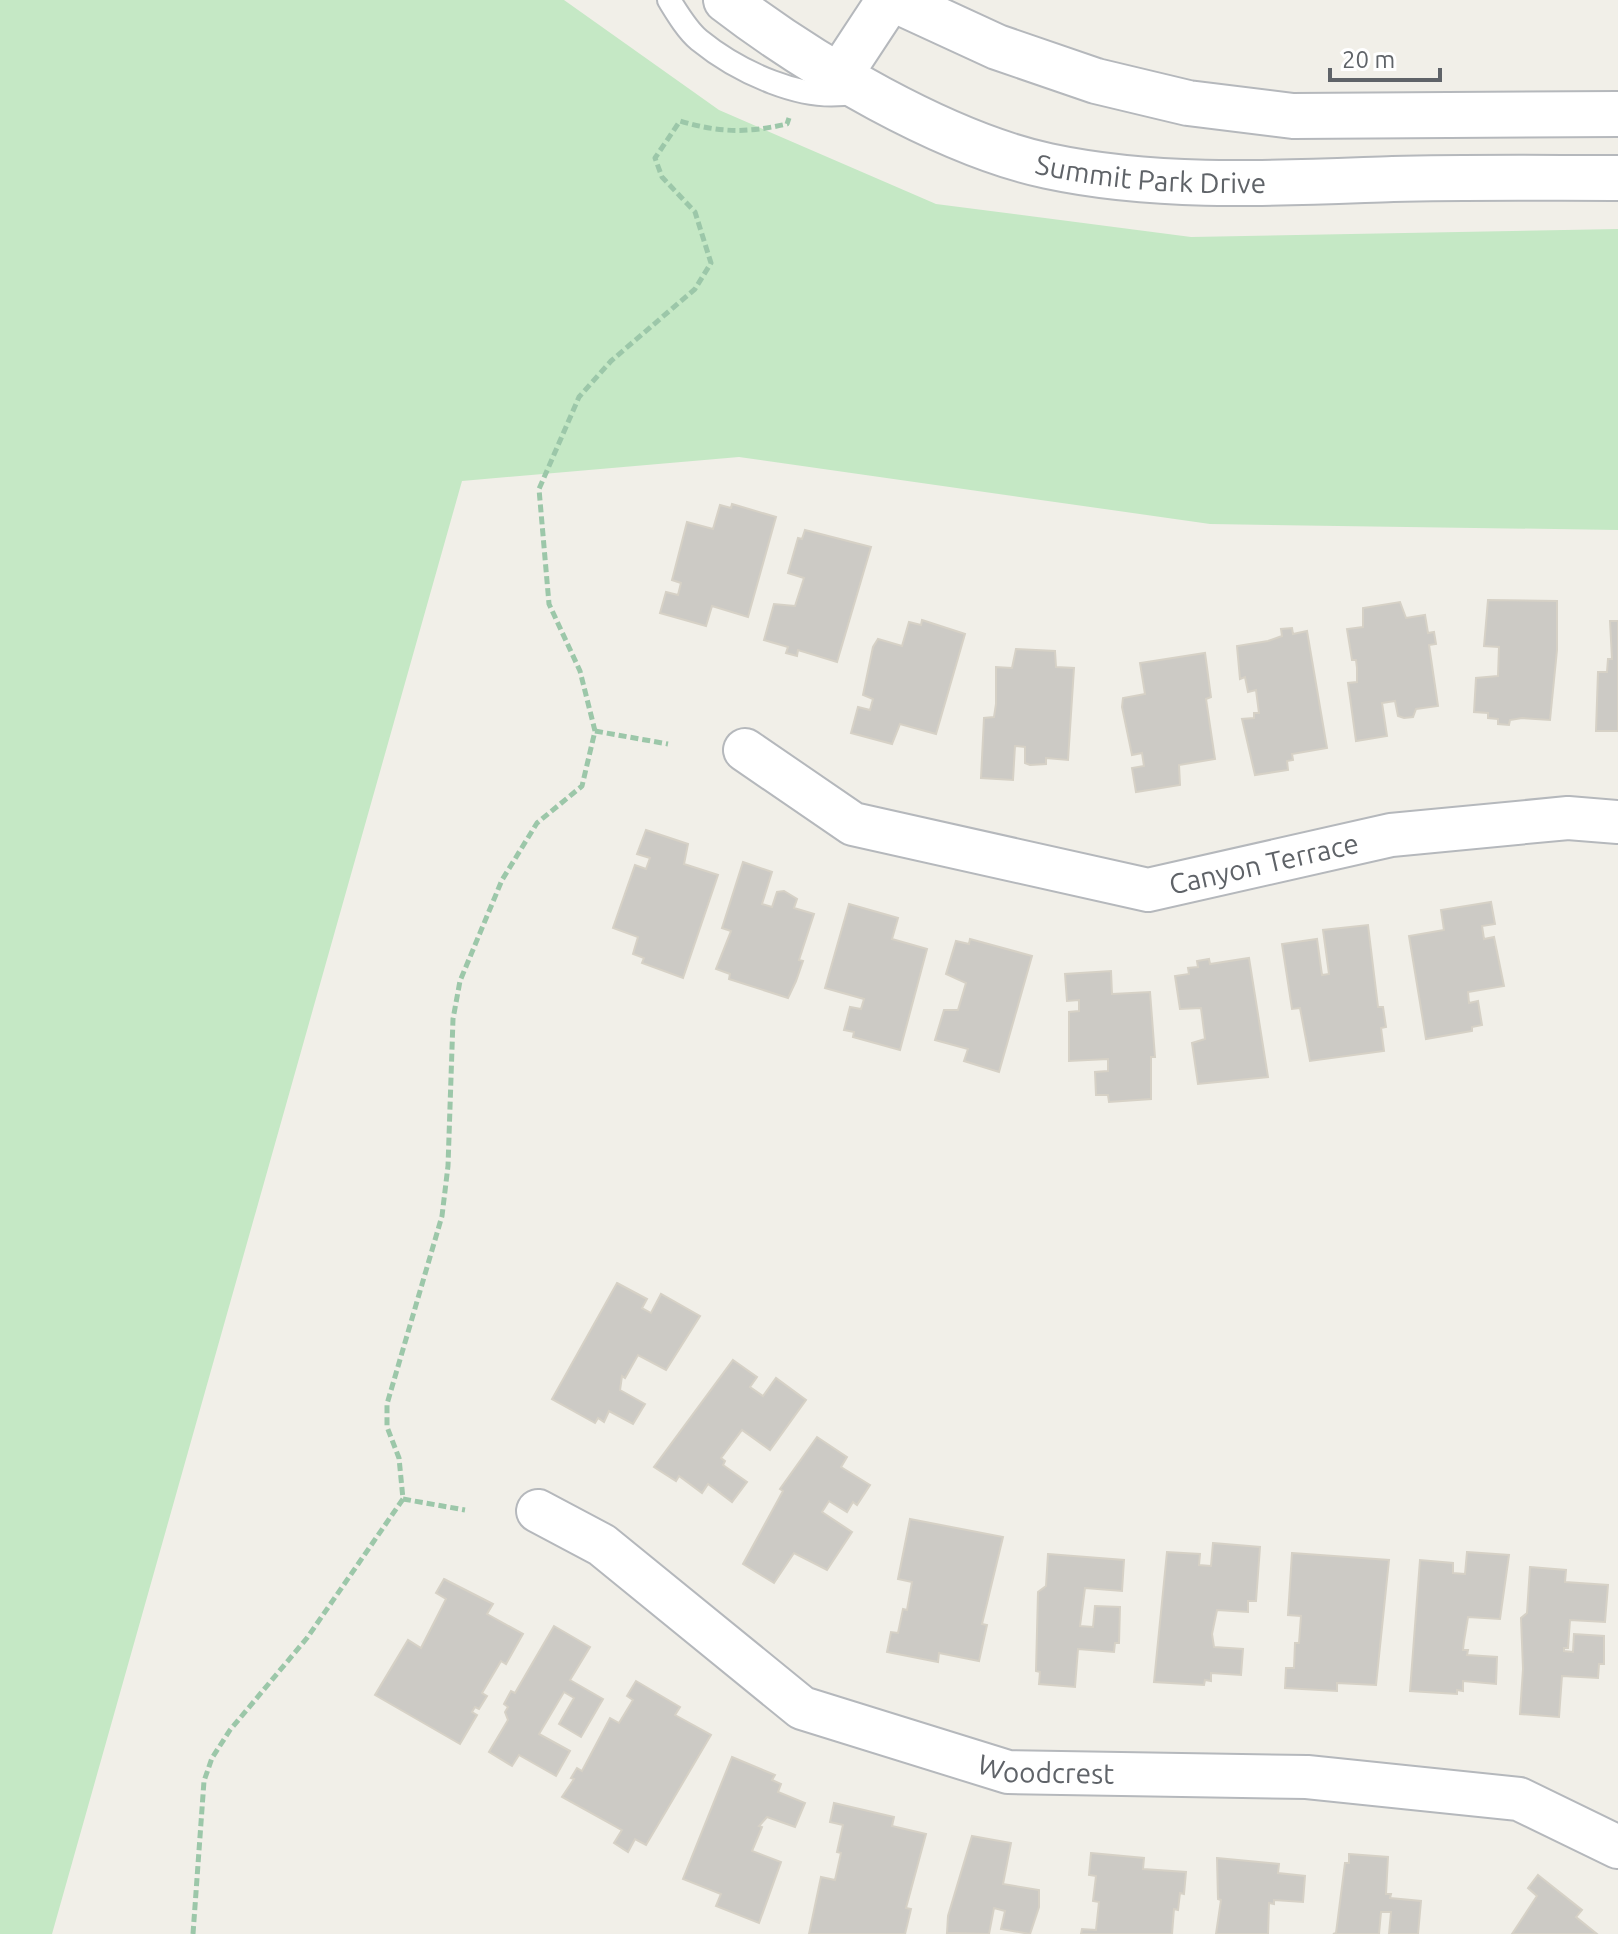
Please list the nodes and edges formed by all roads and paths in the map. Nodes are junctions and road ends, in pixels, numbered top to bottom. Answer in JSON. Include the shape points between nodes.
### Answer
{"nodes":[{"id":1,"x":669,"y":0,"type":"edge"},
{"id":2,"x":726,"y":0,"type":"edge"},
{"id":3,"x":892,"y":0,"type":"edge"},
{"id":4,"x":853,"y":82,"type":"junction"},
{"id":5,"x":1618,"y":114,"type":"edge"},
{"id":6,"x":787,"y":124,"type":"dead end"},
{"id":7,"x":1618,"y":178,"type":"edge"},
{"id":8,"x":595,"y":731,"type":"junction"},
{"id":9,"x":668,"y":744,"type":"dead end"},
{"id":10,"x":745,"y":750,"type":"dead end"},
{"id":11,"x":1618,"y":822,"type":"edge"},
{"id":12,"x":403,"y":1499,"type":"junction"},
{"id":13,"x":465,"y":1510,"type":"dead end"},
{"id":14,"x":538,"y":1511,"type":"dead end"},
{"id":15,"x":1618,"y":1847,"type":"edge"},
{"id":16,"x":193,"y":1934,"type":"edge"}],
"edges":[{"from":1,"to":4,"type":"lane","via":[[697,38],[739,66],[799,89],[837,96]]},
{"from":2,"to":4,"type":"street","name":"Summit Park Drive"},
{"from":3,"to":4,"type":"street"},
{"from":3,"to":5,"type":"street","via":[[997,47],[1096,81],[1188,103],[1293,116]]},
{"from":4,"to":7,"type":"street","name":"Summit Park Drive","via":[[957,137],[1046,165],[1107,176],[1296,182]]},
{"from":6,"to":8,"type":"path","via":[[718,132],[680,121],[668,136],[655,158],[662,177],[695,212],[711,263],[695,289],[611,361],[579,397],[539,489],[549,604],[580,671]]},
{"from":8,"to":9,"type":"path"},
{"from":8,"to":12,"type":"path","via":[[582,786],[537,823],[502,880],[460,981],[453,1019],[442,1216],[387,1404]]},
{"from":10,"to":11,"type":"street","name":"Canyon Terrace","via":[[853,824],[1148,890],[1391,835],[1568,818]]},
{"from":12,"to":13,"type":"path"},
{"from":12,"to":16,"type":"path","via":[[307,1638],[212,1758],[204,1781]]},
{"from":14,"to":15,"type":"street","name":"Woodcrest","via":[[602,1545],[802,1708],[993,1768],[1307,1777],[1519,1799]]}]}
